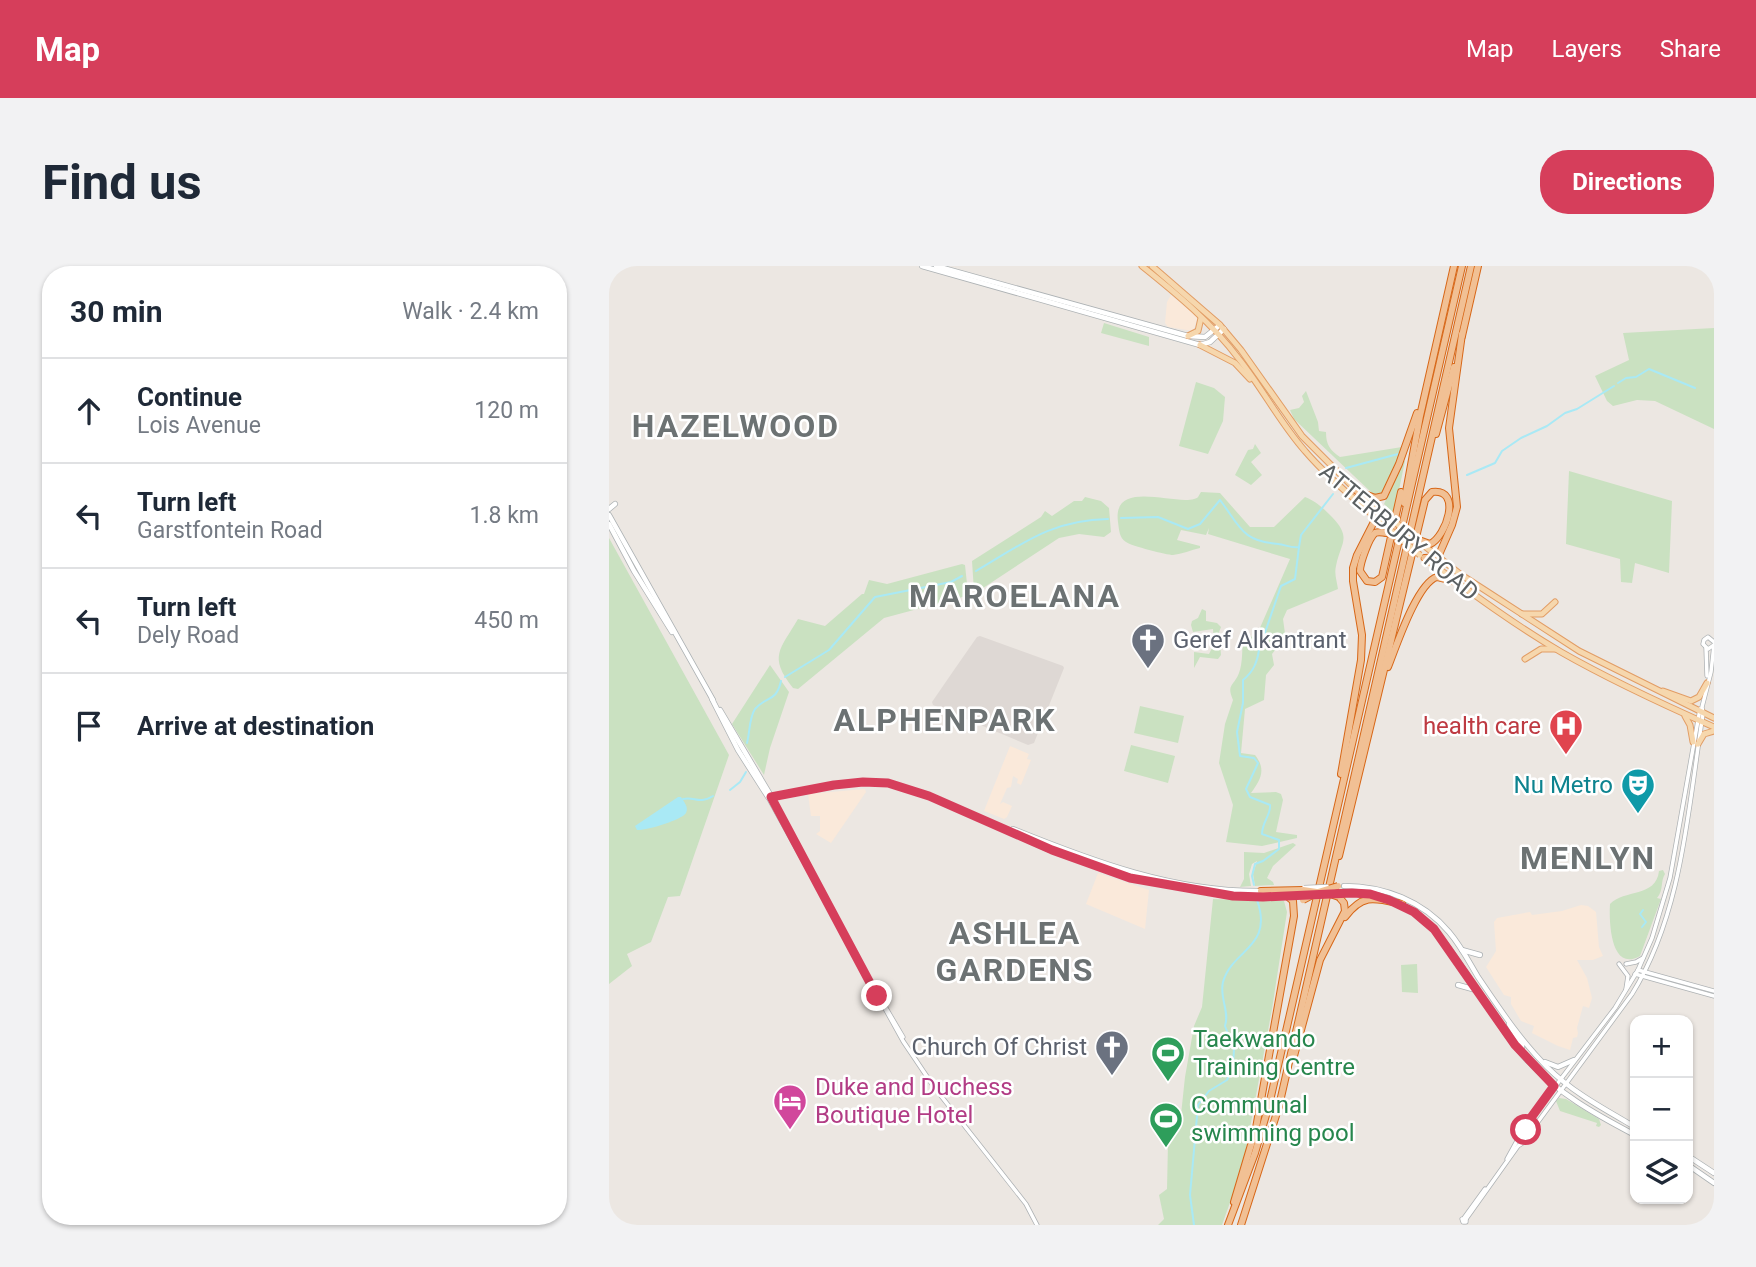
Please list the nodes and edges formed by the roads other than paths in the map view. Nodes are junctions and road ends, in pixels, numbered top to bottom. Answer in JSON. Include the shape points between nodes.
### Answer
{"nodes":[{"id":1,"x":922,"y":266,"type":"edge"},
{"id":2,"x":936,"y":266,"type":"edge"},
{"id":3,"x":1142,"y":266,"type":"edge"},
{"id":4,"x":1152,"y":266,"type":"edge"},
{"id":5,"x":1454,"y":266,"type":"edge"},
{"id":6,"x":1462,"y":266,"type":"edge"},
{"id":7,"x":1471,"y":266,"type":"edge"},
{"id":8,"x":1478,"y":266,"type":"edge"},
{"id":9,"x":1201,"y":317,"type":"junction"},
{"id":10,"x":1219,"y":330,"type":"junction"},
{"id":11,"x":1462,"y":334,"type":"junction"},
{"id":12,"x":1188,"y":335,"type":"junction"},
{"id":13,"x":1199,"y":345,"type":"junction"},
{"id":14,"x":1430,"y":372,"type":"junction"},
{"id":15,"x":1270,"y":403,"type":"junction"},
{"id":16,"x":1418,"y":425,"type":"junction"},
{"id":17,"x":1419,"y":489,"type":"junction"},
{"id":18,"x":1357,"y":491,"type":"junction"},
{"id":19,"x":615,"y":504,"type":"dead end"},
{"id":20,"x":609,"y":509,"type":"edge"},
{"id":21,"x":1380,"y":510,"type":"junction"},
{"id":22,"x":609,"y":515,"type":"edge"},
{"id":23,"x":1375,"y":517,"type":"junction"},
{"id":24,"x":1403,"y":519,"type":"junction"},
{"id":25,"x":609,"y":524,"type":"edge"},
{"id":26,"x":1397,"y":536,"type":"junction"},
{"id":27,"x":1416,"y":539,"type":"joint"},
{"id":28,"x":1426,"y":545,"type":"junction"},
{"id":29,"x":1423,"y":557,"type":"junction"},
{"id":30,"x":1438,"y":557,"type":"junction"},
{"id":31,"x":638,"y":570,"type":"junction"},
{"id":32,"x":1456,"y":582,"type":"junction"},
{"id":33,"x":647,"y":592,"type":"junction"},
{"id":34,"x":1555,"y":602,"type":"dead end"},
{"id":35,"x":1519,"y":614,"type":"junction"},
{"id":36,"x":1712,"y":637,"type":"edge"},
{"id":37,"x":679,"y":641,"type":"junction"},
{"id":38,"x":1714,"y":644,"type":"edge"},
{"id":39,"x":1706,"y":648,"type":"junction"},
{"id":40,"x":1558,"y":650,"type":"junction"},
{"id":41,"x":1525,"y":659,"type":"dead end"},
{"id":42,"x":1628,"y":677,"type":"junction"},
{"id":43,"x":1707,"y":681,"type":"junction"},
{"id":44,"x":1381,"y":686,"type":"junction"},
{"id":45,"x":712,"y":699,"type":"junction"},
{"id":46,"x":1701,"y":711,"type":"junction"},
{"id":47,"x":1683,"y":713,"type":"junction"},
{"id":48,"x":1714,"y":718,"type":"edge"},
{"id":49,"x":1699,"y":721,"type":"junction"},
{"id":50,"x":1714,"y":729,"type":"edge"},
{"id":51,"x":736,"y":738,"type":"junction"},
{"id":52,"x":1695,"y":743,"type":"junction"},
{"id":53,"x":738,"y":750,"type":"junction"},
{"id":54,"x":750,"y":760,"type":"junction"},
{"id":55,"x":769,"y":797,"type":"junction"},
{"id":56,"x":1683,"y":798,"type":"junction"},
{"id":57,"x":1689,"y":799,"type":"junction"},
{"id":58,"x":1337,"y":811,"type":"junction"},
{"id":59,"x":966,"y":812,"type":"junction"},
{"id":60,"x":1330,"y":879,"type":"junction"},
{"id":61,"x":1261,"y":891,"type":"joint"},
{"id":62,"x":1341,"y":891,"type":"junction"},
{"id":63,"x":1303,"y":893,"type":"junction"},
{"id":64,"x":1314,"y":893,"type":"junction"},
{"id":65,"x":1287,"y":896,"type":"junction"},
{"id":66,"x":1402,"y":904,"type":"junction"},
{"id":67,"x":1294,"y":916,"type":"junction"},
{"id":68,"x":1332,"y":935,"type":"junction"},
{"id":69,"x":1461,"y":949,"type":"junction"},
{"id":70,"x":1480,"y":955,"type":"dead end"},
{"id":71,"x":1652,"y":956,"type":"junction"},
{"id":72,"x":1643,"y":958,"type":"junction"},
{"id":73,"x":1619,"y":964,"type":"dead end"},
{"id":74,"x":1626,"y":964,"type":"dead end"},
{"id":75,"x":1637,"y":972,"type":"junction"},
{"id":76,"x":1644,"y":974,"type":"junction"},
{"id":77,"x":1661,"y":975,"type":"junction"},
{"id":78,"x":1458,"y":985,"type":"dead end"},
{"id":79,"x":1477,"y":990,"type":"junction"},
{"id":80,"x":1714,"y":993,"type":"edge"},
{"id":81,"x":1624,"y":994,"type":"junction"},
{"id":82,"x":1506,"y":1017,"type":"junction"},
{"id":83,"x":1519,"y":1055,"type":"junction"},
{"id":84,"x":1538,"y":1057,"type":"junction"},
{"id":85,"x":1574,"y":1060,"type":"junction"},
{"id":86,"x":1560,"y":1078,"type":"junction"},
{"id":87,"x":1566,"y":1083,"type":"junction"},
{"id":88,"x":1554,"y":1086,"type":"junction"},
{"id":89,"x":1560,"y":1091,"type":"junction"},
{"id":90,"x":1279,"y":1106,"type":"junction"},
{"id":91,"x":1630,"y":1123,"type":"edge"},
{"id":92,"x":1522,"y":1130,"type":"junction"},
{"id":93,"x":1630,"y":1132,"type":"edge"},
{"id":94,"x":1529,"y":1134,"type":"junction"},
{"id":95,"x":1520,"y":1140,"type":"junction"},
{"id":96,"x":1693,"y":1159,"type":"edge"},
{"id":97,"x":1693,"y":1168,"type":"edge"},
{"id":98,"x":1714,"y":1173,"type":"edge"},
{"id":99,"x":1714,"y":1183,"type":"edge"},
{"id":100,"x":1463,"y":1222,"type":"edge"},
{"id":101,"x":1037,"y":1225,"type":"edge"},
{"id":102,"x":1227,"y":1225,"type":"edge"},
{"id":103,"x":1241,"y":1225,"type":"edge"}],
"edges":[{"from":1,"to":13,"type":"main road"},
{"from":2,"to":12,"type":"main road"},
{"from":3,"to":9,"type":"main road","name":"ATTERBURY ROAD"},
{"from":4,"to":10,"type":"main road","name":"ATTERBURY ROAD"},
{"from":5,"to":14,"type":"highway"},
{"from":6,"to":24,"type":"highway"},
{"from":7,"to":17,"type":"highway"},
{"from":8,"to":11,"type":"highway"},
{"from":9,"to":10,"type":"main road","name":"ATTERBURY ROAD"},
{"from":9,"to":12,"type":"main road","via":[[1198,331]]},
{"from":10,"to":12,"type":"main road","via":[[1203,337]]},
{"from":10,"to":13,"type":"main road","via":[[1210,342]]},
{"from":10,"to":15,"type":"main road","name":"ATTERBURY ROAD"},
{"from":10,"to":18,"type":"main road","name":"ATTERBURY ROAD","via":[[1251,364],[1293,425]]},
{"from":11,"to":17,"type":"highway"},
{"from":11,"to":30,"type":"highway","via":[[1449,428],[1457,507]]},
{"from":13,"to":15,"type":"main road","via":[[1241,368]]},
{"from":14,"to":16,"type":"highway"},
{"from":14,"to":18,"type":"highway","via":[[1386,492],[1378,498]]},
{"from":15,"to":23,"type":"main road","name":"ATTERBURY ROAD","via":[[1314,461]]},
{"from":16,"to":24,"type":"highway"},
{"from":16,"to":26,"type":"highway","bridge":true,"via":[[1408,457],[1385,570],[1378,581],[1369,582],[1361,574],[1361,563],[1374,535],[1379,532],[1387,533]]},
{"from":17,"to":60,"type":"highway"},
{"from":18,"to":21,"type":"main road","name":"ATTERBURY ROAD"},
{"from":19,"to":20,"type":"main road"},
{"from":21,"to":23,"type":"highway"},
{"from":21,"to":27,"type":"main road","name":"ATTERBURY ROAD","bridge":true},
{"from":22,"to":31,"type":"main road"},
{"from":23,"to":26,"type":"main road","name":"ATTERBURY ROAD","bridge":true},
{"from":23,"to":58,"type":"highway","via":[[1353,568],[1361,660]]},
{"from":24,"to":58,"type":"highway"},
{"from":25,"to":33,"type":"main road"},
{"from":26,"to":29,"type":"main road","name":"ATTERBURY ROAD","bridge":true},
{"from":27,"to":28,"type":"highway"},
{"from":28,"to":30,"type":"main road","name":"ATTERBURY ROAD"},
{"from":28,"to":44,"type":"highway","via":[[1437,540],[1449,509],[1449,499],[1442,492],[1432,492],[1425,500]]},
{"from":29,"to":30,"type":"highway"},
{"from":29,"to":32,"type":"main road","name":"ATTERBURY ROAD"},
{"from":30,"to":35,"type":"main road","name":"ATTERBURY ROAD"},
{"from":31,"to":33,"type":"main road"},
{"from":31,"to":37,"type":"main road"},
{"from":32,"to":40,"type":"main road","name":"ATTERBURY ROAD"},
{"from":32,"to":44,"type":"highway","via":[[1437,577],[1427,583]]},
{"from":33,"to":37,"type":"main road"},
{"from":34,"to":35,"type":"main road","via":[[1542,614]]},
{"from":35,"to":42,"type":"main road","name":"ATTERBURY ROAD"},
{"from":36,"to":38,"type":"street"},
{"from":36,"to":39,"type":"street","via":[[1703,640]]},
{"from":37,"to":45,"type":"main road"},
{"from":38,"to":39,"type":"street"},
{"from":38,"to":43,"type":"street"},
{"from":39,"to":43,"type":"street"},
{"from":40,"to":41,"type":"main road","via":[[1541,649]]},
{"from":40,"to":47,"type":"main road","name":"ATTERBURY ROAD"},
{"from":42,"to":43,"type":"main road","via":[[1689,702],[1699,697]]},
{"from":42,"to":46,"type":"main road","name":"ATTERBURY ROAD"},
{"from":43,"to":46,"type":"street"},
{"from":44,"to":60,"type":"highway","via":[[1346,833]]},
{"from":45,"to":51,"type":"main road"},
{"from":45,"to":53,"type":"main road"},
{"from":46,"to":48,"type":"main road","name":"ATTERBURY ROAD"},
{"from":46,"to":49,"type":"street"},
{"from":47,"to":49,"type":"main road","name":"ATTERBURY ROAD"},
{"from":47,"to":52,"type":"main road"},
{"from":49,"to":50,"type":"main road","name":"ATTERBURY ROAD"},
{"from":49,"to":52,"type":"street"},
{"from":50,"to":52,"type":"main road"},
{"from":51,"to":53,"type":"main road"},
{"from":51,"to":54,"type":"main road"},
{"from":52,"to":56,"type":"street"},
{"from":52,"to":57,"type":"street"},
{"from":53,"to":54,"type":"main road"},
{"from":53,"to":55,"type":"main road"},
{"from":54,"to":55,"type":"main road"},
{"from":55,"to":59,"type":"main road","via":[[878,782],[905,787]]},
{"from":55,"to":101,"type":"street","via":[[906,1045]]},
{"from":56,"to":57,"type":"street"},
{"from":56,"to":72,"type":"street","via":[[1665,898]]},
{"from":57,"to":71,"type":"street","via":[[1674,892]]},
{"from":58,"to":102,"type":"highway","via":[[1269,1105]]},
{"from":59,"to":61,"type":"main road","via":[[1129,873]]},
{"from":59,"to":65,"type":"main road","via":[[1130,878],[1233,896]]},
{"from":60,"to":90,"type":"highway"},
{"from":61,"to":63,"type":"highway"},
{"from":62,"to":63,"type":"main road","bridge":true},
{"from":62,"to":64,"type":"highway","bridge":true},
{"from":62,"to":64,"type":"highway","bridge":true},
{"from":62,"to":66,"type":"main road"},
{"from":62,"to":68,"type":"highway","via":[[1345,911]]},
{"from":62,"to":69,"type":"main road","via":[[1374,889],[1413,902],[1443,926]]},
{"from":63,"to":64,"type":"highway","bridge":true},
{"from":63,"to":65,"type":"main road"},
{"from":63,"to":67,"type":"highway"},
{"from":65,"to":67,"type":"highway","via":[[1293,901]]},
{"from":66,"to":68,"type":"highway","via":[[1364,900]]},
{"from":66,"to":79,"type":"main road","via":[[1434,929]]},
{"from":67,"to":102,"type":"highway","via":[[1256,1128]]},
{"from":68,"to":90,"type":"highway","via":[[1320,960]]},
{"from":69,"to":70,"type":"main road"},
{"from":69,"to":82,"type":"main road"},
{"from":71,"to":76,"type":"street"},
{"from":71,"to":77,"type":"street","via":[[1652,969]]},
{"from":72,"to":74,"type":"street"},
{"from":72,"to":75,"type":"street"},
{"from":73,"to":81,"type":"street","via":[[1628,976]]},
{"from":75,"to":76,"type":"street"},
{"from":75,"to":81,"type":"street"},
{"from":76,"to":77,"type":"street"},
{"from":76,"to":80,"type":"street"},
{"from":76,"to":87,"type":"street"},
{"from":77,"to":80,"type":"street"},
{"from":78,"to":79,"type":"main road"},
{"from":79,"to":83,"type":"main road"},
{"from":81,"to":85,"type":"street"},
{"from":82,"to":83,"type":"main road","via":[[1522,1045]]},
{"from":82,"to":84,"type":"main road"},
{"from":83,"to":88,"type":"main road"},
{"from":84,"to":85,"type":"main road","via":[[1558,1067]]},
{"from":84,"to":86,"type":"main road"},
{"from":85,"to":86,"type":"street"},
{"from":86,"to":87,"type":"main road"},
{"from":86,"to":88,"type":"street"},
{"from":87,"to":89,"type":"street"},
{"from":87,"to":91,"type":"main road"},
{"from":88,"to":89,"type":"main road"},
{"from":88,"to":92,"type":"street"},
{"from":89,"to":93,"type":"main road"},
{"from":89,"to":94,"type":"street"},
{"from":90,"to":103,"type":"highway"},
{"from":92,"to":94,"type":"street"},
{"from":92,"to":95,"type":"street"},
{"from":94,"to":95,"type":"street","via":[[1528,1140]]},
{"from":95,"to":100,"type":"street"},
{"from":96,"to":98,"type":"main road"},
{"from":97,"to":99,"type":"main road"}]}
